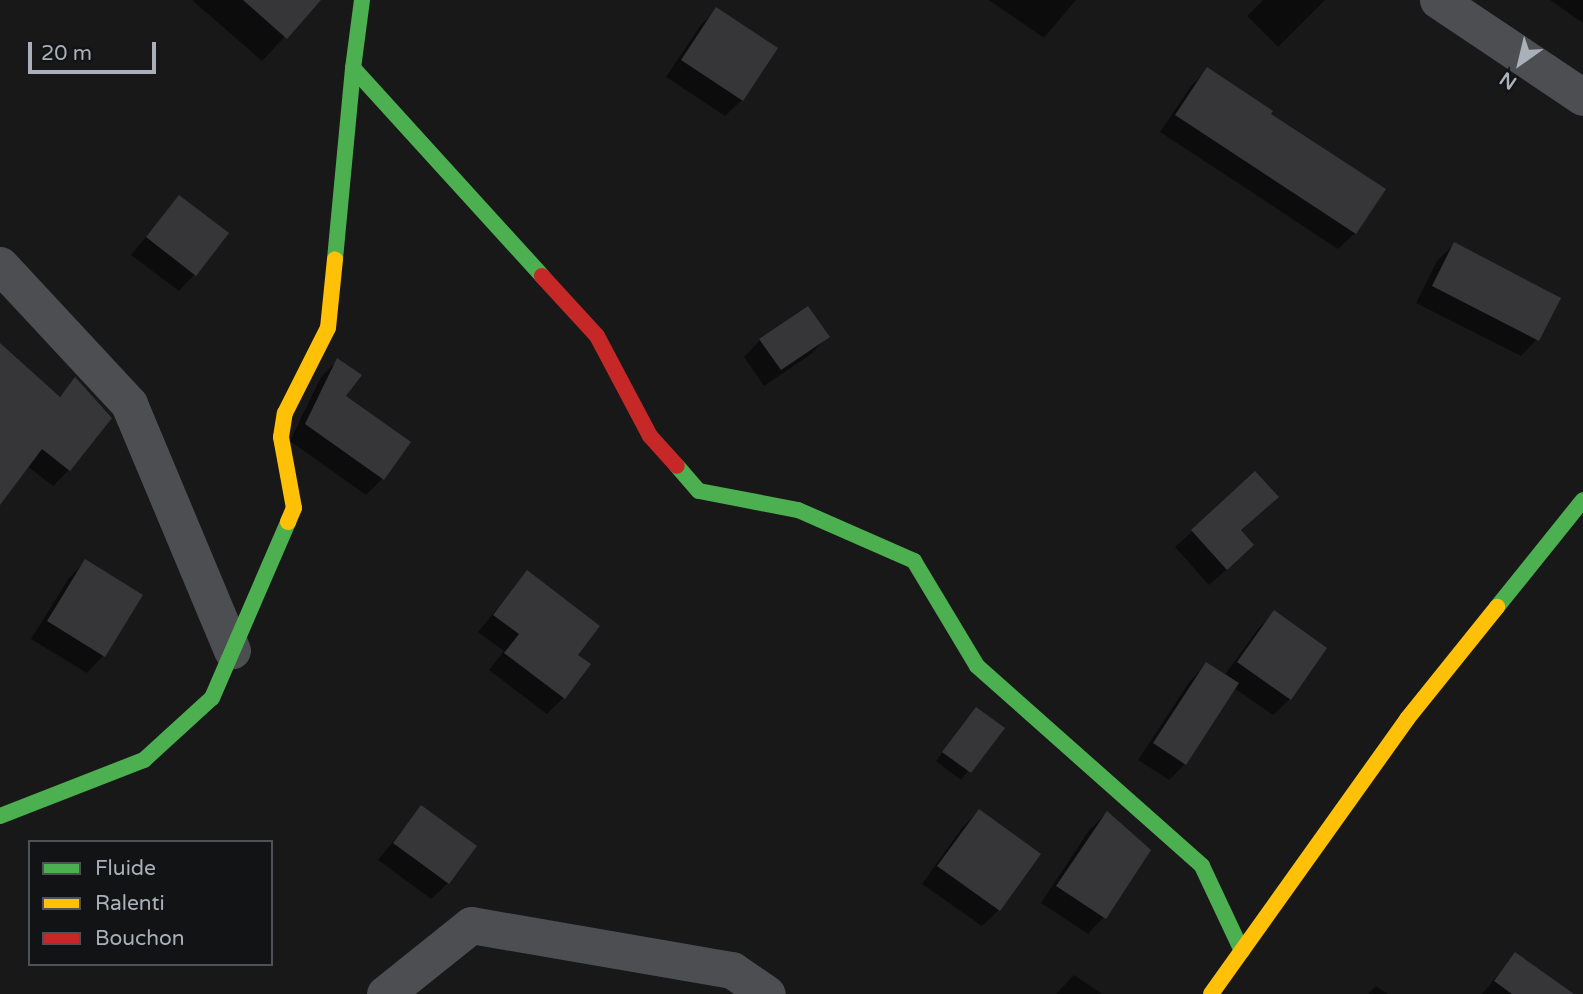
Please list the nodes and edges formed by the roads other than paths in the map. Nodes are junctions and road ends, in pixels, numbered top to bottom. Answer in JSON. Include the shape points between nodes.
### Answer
{"nodes":[{"id":1,"x":362,"y":0,"type":"edge"},
{"id":2,"x":1438,"y":0,"type":"edge"},
{"id":3,"x":353,"y":68,"type":"junction"},
{"id":4,"x":1583,"y":97,"type":"edge"},
{"id":5,"x":0,"y":265,"type":"edge"},
{"id":6,"x":1583,"y":500,"type":"edge"},
{"id":7,"x":232,"y":650,"type":"junction"},
{"id":8,"x":0,"y":816,"type":"edge"},
{"id":9,"x":1242,"y":951,"type":"junction"},
{"id":10,"x":723,"y":982,"type":"edge"},
{"id":11,"x":385,"y":994,"type":"edge"},
{"id":12,"x":767,"y":994,"type":"edge"},
{"id":13,"x":1211,"y":994,"type":"edge"}],
"edges":[{"from":1,"to":3,"type":"street"},
{"from":2,"to":4,"type":"street"},
{"from":3,"to":7,"type":"street","via":[[328,328],[285,413],[281,437],[294,508]]},
{"from":3,"to":9,"type":"street","via":[[597,336],[650,436],[699,491],[798,510],[914,561],[977,666],[1202,866]]},
{"from":5,"to":7,"type":"street","via":[[129,404]]},
{"from":6,"to":9,"type":"street","via":[[1407,719]]},
{"from":7,"to":8,"type":"street","via":[[212,698],[144,760]]},
{"from":9,"to":13,"type":"street"},
{"from":10,"to":11,"type":"street","via":[[471,925]]},
{"from":10,"to":12,"type":"street"}]}
